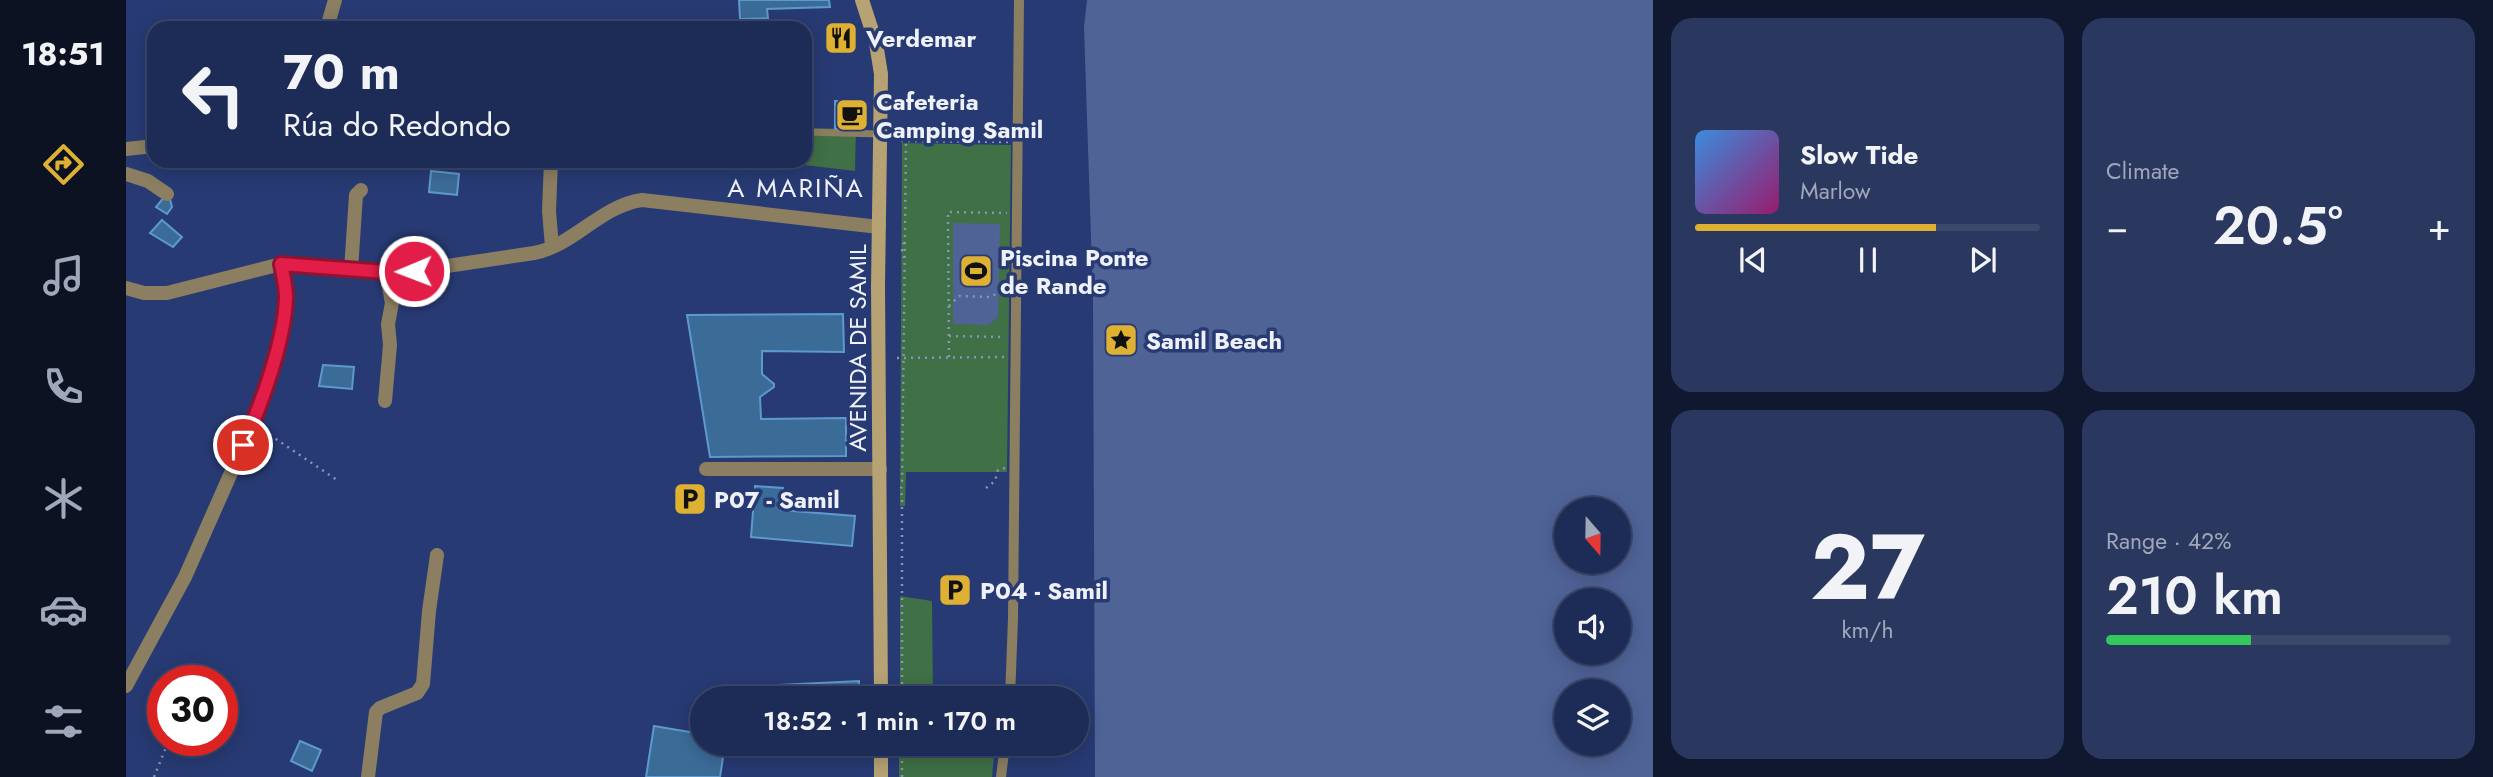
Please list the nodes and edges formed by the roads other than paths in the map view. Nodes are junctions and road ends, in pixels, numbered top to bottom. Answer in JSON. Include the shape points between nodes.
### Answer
{"nodes":[{"id":1,"x":335,"y":0,"type":"edge"},
{"id":2,"x":862,"y":0,"type":"edge"},
{"id":3,"x":1020,"y":0,"type":"edge"},
{"id":4,"x":329,"y":21,"type":"edge"},
{"id":5,"x":812,"y":132,"type":"edge"},
{"id":6,"x":881,"y":134,"type":"junction"},
{"id":7,"x":147,"y":147,"type":"edge"},
{"id":8,"x":126,"y":149,"type":"edge"},
{"id":9,"x":551,"y":168,"type":"edge"},
{"id":10,"x":126,"y":174,"type":"edge"},
{"id":11,"x":361,"y":190,"type":"dead end"},
{"id":12,"x":167,"y":194,"type":"dead end"},
{"id":13,"x":879,"y":227,"type":"junction"},
{"id":14,"x":552,"y":247,"type":"junction"},
{"id":15,"x":281,"y":264,"type":"junction"},
{"id":16,"x":351,"y":270,"type":"junction"},
{"id":17,"x":386,"y":272,"type":"junction"},
{"id":18,"x":126,"y":288,"type":"edge"},
{"id":19,"x":385,"y":401,"type":"dead end"},
{"id":20,"x":706,"y":469,"type":"dead end"},
{"id":21,"x":880,"y":469,"type":"junction"},
{"id":22,"x":437,"y":555,"type":"dead end"},
{"id":23,"x":126,"y":685,"type":"edge"},
{"id":24,"x":881,"y":686,"type":"edge"},
{"id":25,"x":1010,"y":686,"type":"edge"},
{"id":26,"x":881,"y":756,"type":"edge"},
{"id":27,"x":1004,"y":756,"type":"edge"},
{"id":28,"x":368,"y":777,"type":"edge"},
{"id":29,"x":881,"y":777,"type":"edge"},
{"id":30,"x":1001,"y":777,"type":"edge"}],
"edges":[{"from":1,"to":4,"type":"street"},
{"from":2,"to":6,"type":"main road","name":"AVENIDA DE SAMIL","via":[[880,57]]},
{"from":3,"to":25,"type":"street"},
{"from":5,"to":6,"type":"lane"},
{"from":6,"to":13,"type":"main road","name":"AVENIDA DE SAMIL"},
{"from":7,"to":8,"type":"street"},
{"from":9,"to":14,"type":"street"},
{"from":10,"to":12,"type":"street"},
{"from":11,"to":16,"type":"street","via":[[356,195]]},
{"from":13,"to":14,"type":"street","via":[[642,200],[623,203]]},
{"from":13,"to":21,"type":"main road","name":"AVENIDA DE SAMIL"},
{"from":14,"to":17,"type":"street"},
{"from":15,"to":16,"type":"street"},
{"from":15,"to":18,"type":"street","via":[[167,293]]},
{"from":15,"to":23,"type":"street","via":[[286,295],[283,331],[253,423],[185,577]]},
{"from":16,"to":17,"type":"street"},
{"from":17,"to":19,"type":"street","via":[[392,303]]},
{"from":20,"to":21,"type":"street"},
{"from":21,"to":24,"type":"main road","name":"AVENIDA DE SAMIL"},
{"from":22,"to":28,"type":"street","via":[[423,684],[418,692],[376,712]]},
{"from":26,"to":29,"type":"main road"},
{"from":27,"to":30,"type":"street"}]}
